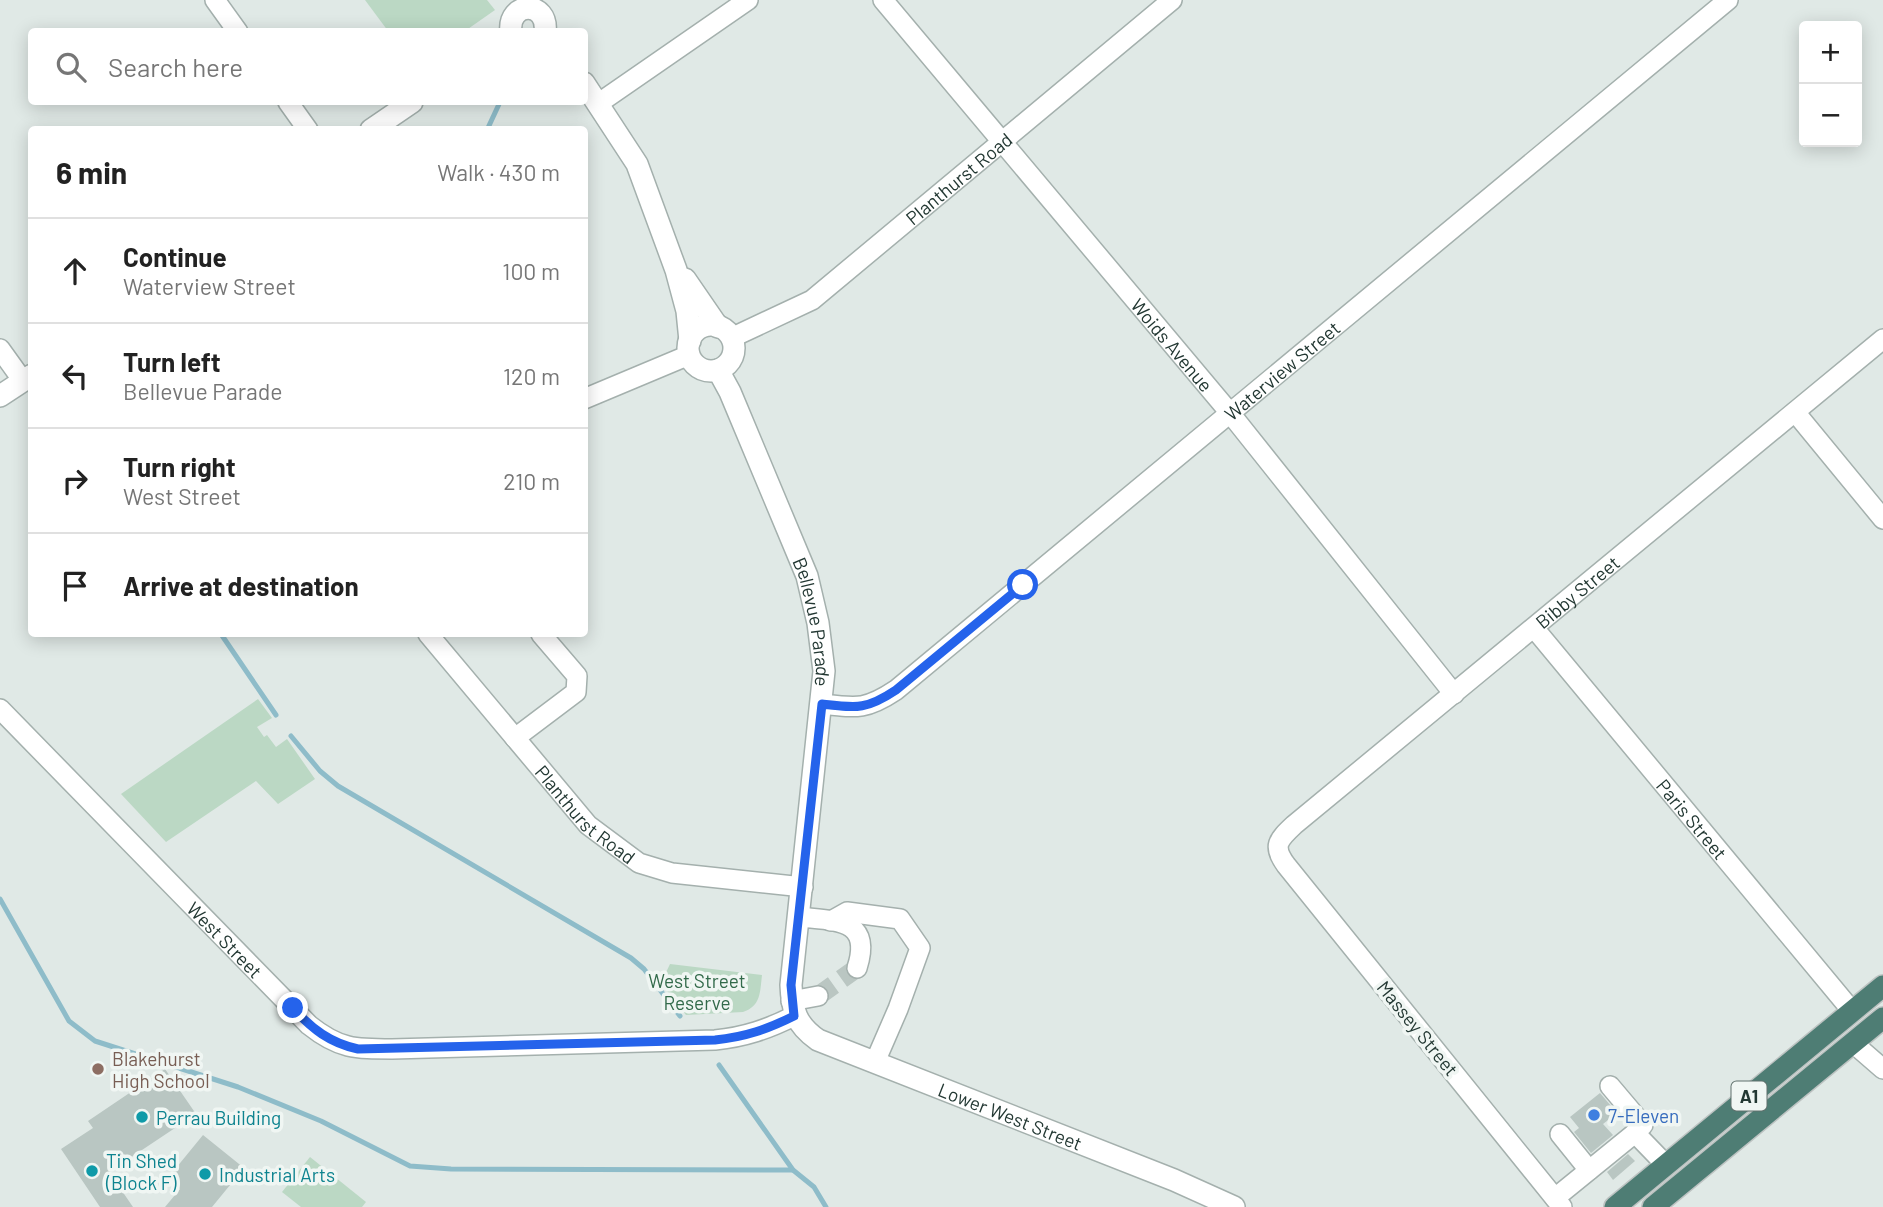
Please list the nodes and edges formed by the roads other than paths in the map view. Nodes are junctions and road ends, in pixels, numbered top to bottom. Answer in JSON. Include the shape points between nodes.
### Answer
{"nodes":[{"id":1,"x":215,"y":0,"type":"edge"},
{"id":2,"x":748,"y":0,"type":"edge"},
{"id":3,"x":883,"y":0,"type":"edge"},
{"id":4,"x":1172,"y":0,"type":"edge"},
{"id":5,"x":1728,"y":0,"type":"edge"},
{"id":6,"x":516,"y":5,"type":"edge"},
{"id":7,"x":235,"y":28,"type":"edge"},
{"id":8,"x":511,"y":28,"type":"edge"},
{"id":9,"x":545,"y":28,"type":"edge"},
{"id":10,"x":588,"y":88,"type":"edge"},
{"id":11,"x":599,"y":103,"type":"junction"},
{"id":12,"x":290,"y":105,"type":"edge"},
{"id":13,"x":408,"y":105,"type":"edge"},
{"id":14,"x":305,"y":126,"type":"edge"},
{"id":15,"x":377,"y":126,"type":"edge"},
{"id":16,"x":1003,"y":142,"type":"junction"},
{"id":17,"x":676,"y":270,"type":"junction"},
{"id":18,"x":724,"y":332,"type":"junction"},
{"id":19,"x":1883,"y":338,"type":"edge"},
{"id":20,"x":689,"y":348,"type":"junction"},
{"id":21,"x":0,"y":349,"type":"edge"},
{"id":22,"x":718,"y":370,"type":"junction"},
{"id":23,"x":27,"y":378,"type":"edge"},
{"id":24,"x":0,"y":397,"type":"edge"},
{"id":25,"x":588,"y":397,"type":"edge"},
{"id":26,"x":1795,"y":412,"type":"junction"},
{"id":27,"x":1230,"y":413,"type":"junction"},
{"id":28,"x":1883,"y":519,"type":"edge"},
{"id":29,"x":1534,"y":628,"type":"junction"},
{"id":30,"x":431,"y":637,"type":"edge"},
{"id":31,"x":544,"y":637,"type":"edge"},
{"id":32,"x":1454,"y":694,"type":"junction"},
{"id":33,"x":822,"y":704,"type":"junction"},
{"id":34,"x":0,"y":709,"type":"edge"},
{"id":35,"x":515,"y":738,"type":"junction"},
{"id":36,"x":1277,"y":848,"type":"joint"},
{"id":37,"x":803,"y":887,"type":"junction"},
{"id":38,"x":799,"y":917,"type":"junction"},
{"id":39,"x":831,"y":921,"type":"junction"},
{"id":40,"x":857,"y":968,"type":"dead end"},
{"id":41,"x":1883,"y":986,"type":"edge"},
{"id":42,"x":818,"y":996,"type":"tunnel mouth"},
{"id":43,"x":793,"y":1009,"type":"junction"},
{"id":44,"x":1852,"y":1011,"type":"junction"},
{"id":45,"x":1883,"y":1018,"type":"edge"},
{"id":46,"x":1853,"y":1043,"type":"junction"},
{"id":47,"x":874,"y":1062,"type":"junction"},
{"id":48,"x":1883,"y":1069,"type":"edge"},
{"id":49,"x":1610,"y":1086,"type":"dead end"},
{"id":50,"x":1634,"y":1133,"type":"junction"},
{"id":51,"x":1560,"y":1134,"type":"dead end"},
{"id":52,"x":1666,"y":1165,"type":"junction"},
{"id":53,"x":1589,"y":1170,"type":"junction"},
{"id":54,"x":1558,"y":1203,"type":"edge"},
{"id":55,"x":1234,"y":1207,"type":"edge"},
{"id":56,"x":1615,"y":1207,"type":"edge"},
{"id":57,"x":1653,"y":1207,"type":"edge"}],
"edges":[{"from":1,"to":7,"type":"street"},
{"from":2,"to":11,"type":"street"},
{"from":3,"to":16,"type":"street","name":"Woids Avenue"},
{"from":4,"to":16,"type":"street","name":"Planthurst Road"},
{"from":5,"to":27,"type":"street","name":"Waterview Street"},
{"from":6,"to":8,"type":"street"},
{"from":6,"to":9,"type":"street","via":[[541,14]]},
{"from":10,"to":11,"type":"street"},
{"from":11,"to":17,"type":"street","via":[[637,164]]},
{"from":12,"to":14,"type":"street"},
{"from":13,"to":15,"type":"street"},
{"from":16,"to":18,"type":"street","name":"Planthurst Road","via":[[811,300]]},
{"from":16,"to":27,"type":"street","name":"Woids Avenue"},
{"from":17,"to":18,"type":"street"},
{"from":17,"to":20,"type":"street","via":[[687,311]]},
{"from":18,"to":20,"type":"street","via":[[701,328]]},
{"from":18,"to":22,"type":"street","via":[[734,345],[728,364]]},
{"from":19,"to":26,"type":"street","name":"Bibby Street"},
{"from":20,"to":22,"type":"street","via":[[700,368]]},
{"from":20,"to":25,"type":"street"},
{"from":21,"to":23,"type":"street"},
{"from":22,"to":33,"type":"street","name":"Bellevue Parade","via":[[807,576],[818,623]]},
{"from":23,"to":24,"type":"street"},
{"from":26,"to":28,"type":"street"},
{"from":26,"to":29,"type":"street","name":"Bibby Street"},
{"from":27,"to":32,"type":"street","name":"Woids Avenue"},
{"from":27,"to":33,"type":"street","name":"Waterview Street","via":[[896,690],[874,704]]},
{"from":29,"to":32,"type":"street","name":"Bibby Street"},
{"from":29,"to":44,"type":"street","name":"Paris Street"},
{"from":30,"to":35,"type":"street","name":"Planthurst Road"},
{"from":31,"to":35,"type":"street","via":[[577,676],[576,692]]},
{"from":32,"to":36,"type":"street","name":"Bibby Street","via":[[1294,825]]},
{"from":33,"to":37,"type":"street","name":"Bellevue Parade"},
{"from":34,"to":43,"type":"street","name":"West Street","via":[[309,1025],[340,1045],[380,1049],[715,1040],[758,1033]]},
{"from":35,"to":37,"type":"street","name":"Planthurst Road","via":[[588,825],[639,863],[672,873]]},
{"from":36,"to":54,"type":"street","name":"Massey Street"},
{"from":37,"to":38,"type":"street","name":"Bellevue Parade"},
{"from":38,"to":39,"type":"street"},
{"from":38,"to":43,"type":"street","name":"Bellevue Parade","via":[[791,985]]},
{"from":39,"to":40,"type":"street","via":[[849,924],[857,932],[861,955]]},
{"from":39,"to":47,"type":"street","via":[[846,912],[900,919],[920,948]]},
{"from":41,"to":44,"type":"highway","number":"A1"},
{"from":42,"to":43,"type":"street","name":"West Street"},
{"from":43,"to":47,"type":"street","name":"Lower West Street","via":[[802,1027],[818,1040]]},
{"from":44,"to":52,"type":"highway","number":"A1"},
{"from":45,"to":46,"type":"highway","number":"A1"},
{"from":46,"to":48,"type":"street"},
{"from":46,"to":57,"type":"highway","number":"A1"},
{"from":47,"to":55,"type":"street","name":"Lower West Street"},
{"from":49,"to":50,"type":"street","via":[[1643,1125]]},
{"from":50,"to":52,"type":"street"},
{"from":50,"to":53,"type":"street"},
{"from":51,"to":53,"type":"street"},
{"from":52,"to":56,"type":"highway","number":"A1"},
{"from":53,"to":54,"type":"street"}]}
